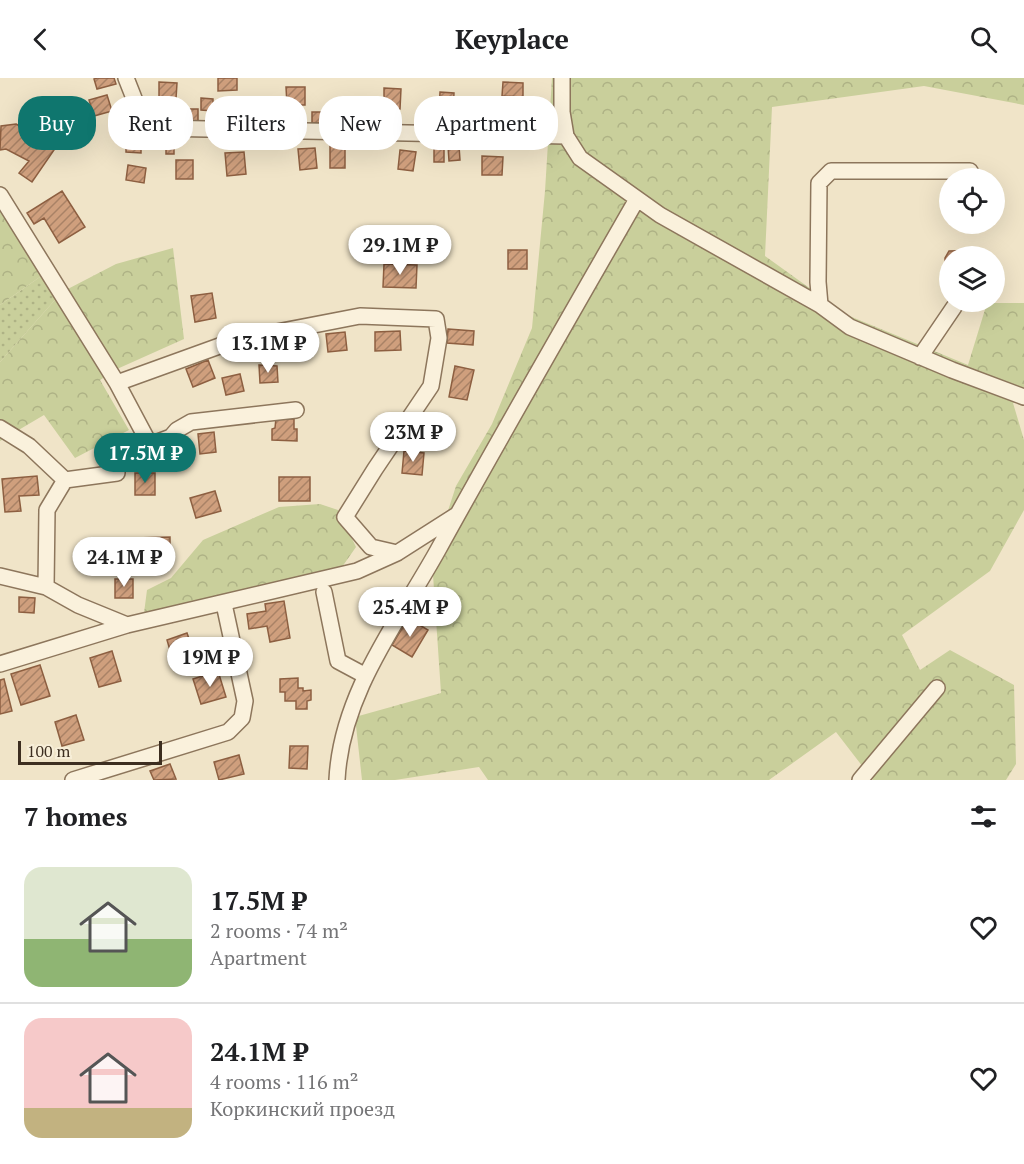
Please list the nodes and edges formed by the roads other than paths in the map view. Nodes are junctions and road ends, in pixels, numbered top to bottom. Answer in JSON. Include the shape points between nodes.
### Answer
{"nodes":[{"id":1,"x":126,"y":78,"type":"edge"},
{"id":2,"x":562,"y":78,"type":"edge"},
{"id":3,"x":566,"y":136,"type":"junction"},
{"id":4,"x":939,"y":171,"type":"edge"},
{"id":5,"x":0,"y":195,"type":"edge"},
{"id":6,"x":637,"y":199,"type":"junction"},
{"id":7,"x":820,"y":305,"type":"junction"},
{"id":8,"x":951,"y":312,"type":"edge"},
{"id":9,"x":920,"y":357,"type":"junction"},
{"id":10,"x":117,"y":383,"type":"junction"},
{"id":11,"x":1024,"y":397,"type":"edge"},
{"id":12,"x":296,"y":410,"type":"dead end"},
{"id":13,"x":0,"y":428,"type":"edge"},
{"id":14,"x":117,"y":473,"type":"dead end"},
{"id":15,"x":65,"y":480,"type":"junction"},
{"id":16,"x":457,"y":514,"type":"junction"},
{"id":17,"x":398,"y":553,"type":"junction"},
{"id":18,"x":0,"y":576,"type":"edge"},
{"id":19,"x":46,"y":586,"type":"junction"},
{"id":20,"x":324,"y":592,"type":"dead end"},
{"id":21,"x":224,"y":604,"type":"junction"},
{"id":22,"x":127,"y":625,"type":"junction"},
{"id":23,"x":0,"y":664,"type":"edge"},
{"id":24,"x":366,"y":676,"type":"junction"},
{"id":25,"x":937,"y":688,"type":"dead end"},
{"id":26,"x":73,"y":780,"type":"edge"},
{"id":27,"x":338,"y":780,"type":"edge"},
{"id":28,"x":860,"y":780,"type":"edge"}],
"edges":[{"from":1,"to":3,"type":"street","via":[[146,125],[158,129]]},
{"from":2,"to":3,"type":"street"},
{"from":3,"to":6,"type":"street","via":[[580,158]]},
{"from":4,"to":7,"type":"street","via":[[831,171],[819,183]]},
{"from":5,"to":10,"type":"street"},
{"from":6,"to":7,"type":"street"},
{"from":6,"to":16,"type":"street"},
{"from":7,"to":9,"type":"street","via":[[850,327]]},
{"from":8,"to":9,"type":"street"},
{"from":9,"to":11,"type":"street"},
{"from":10,"to":12,"type":"street","via":[[150,445],[191,422]]},
{"from":10,"to":17,"type":"street","via":[[236,340],[360,316],[436,319],[439,338],[431,386],[345,518],[371,547]]},
{"from":13,"to":15,"type":"street","via":[[29,446]]},
{"from":14,"to":15,"type":"street"},
{"from":15,"to":19,"type":"street","via":[[47,510]]},
{"from":16,"to":17,"type":"street"},
{"from":16,"to":24,"type":"street"},
{"from":17,"to":21,"type":"street","via":[[357,572]]},
{"from":18,"to":19,"type":"street"},
{"from":19,"to":22,"type":"street","via":[[78,605]]},
{"from":20,"to":24,"type":"street","via":[[338,661]]},
{"from":21,"to":22,"type":"street"},
{"from":21,"to":26,"type":"street","via":[[245,701],[242,718],[228,732]]},
{"from":22,"to":23,"type":"street"},
{"from":24,"to":27,"type":"street","via":[[346,726]]},
{"from":25,"to":28,"type":"street"}]}
